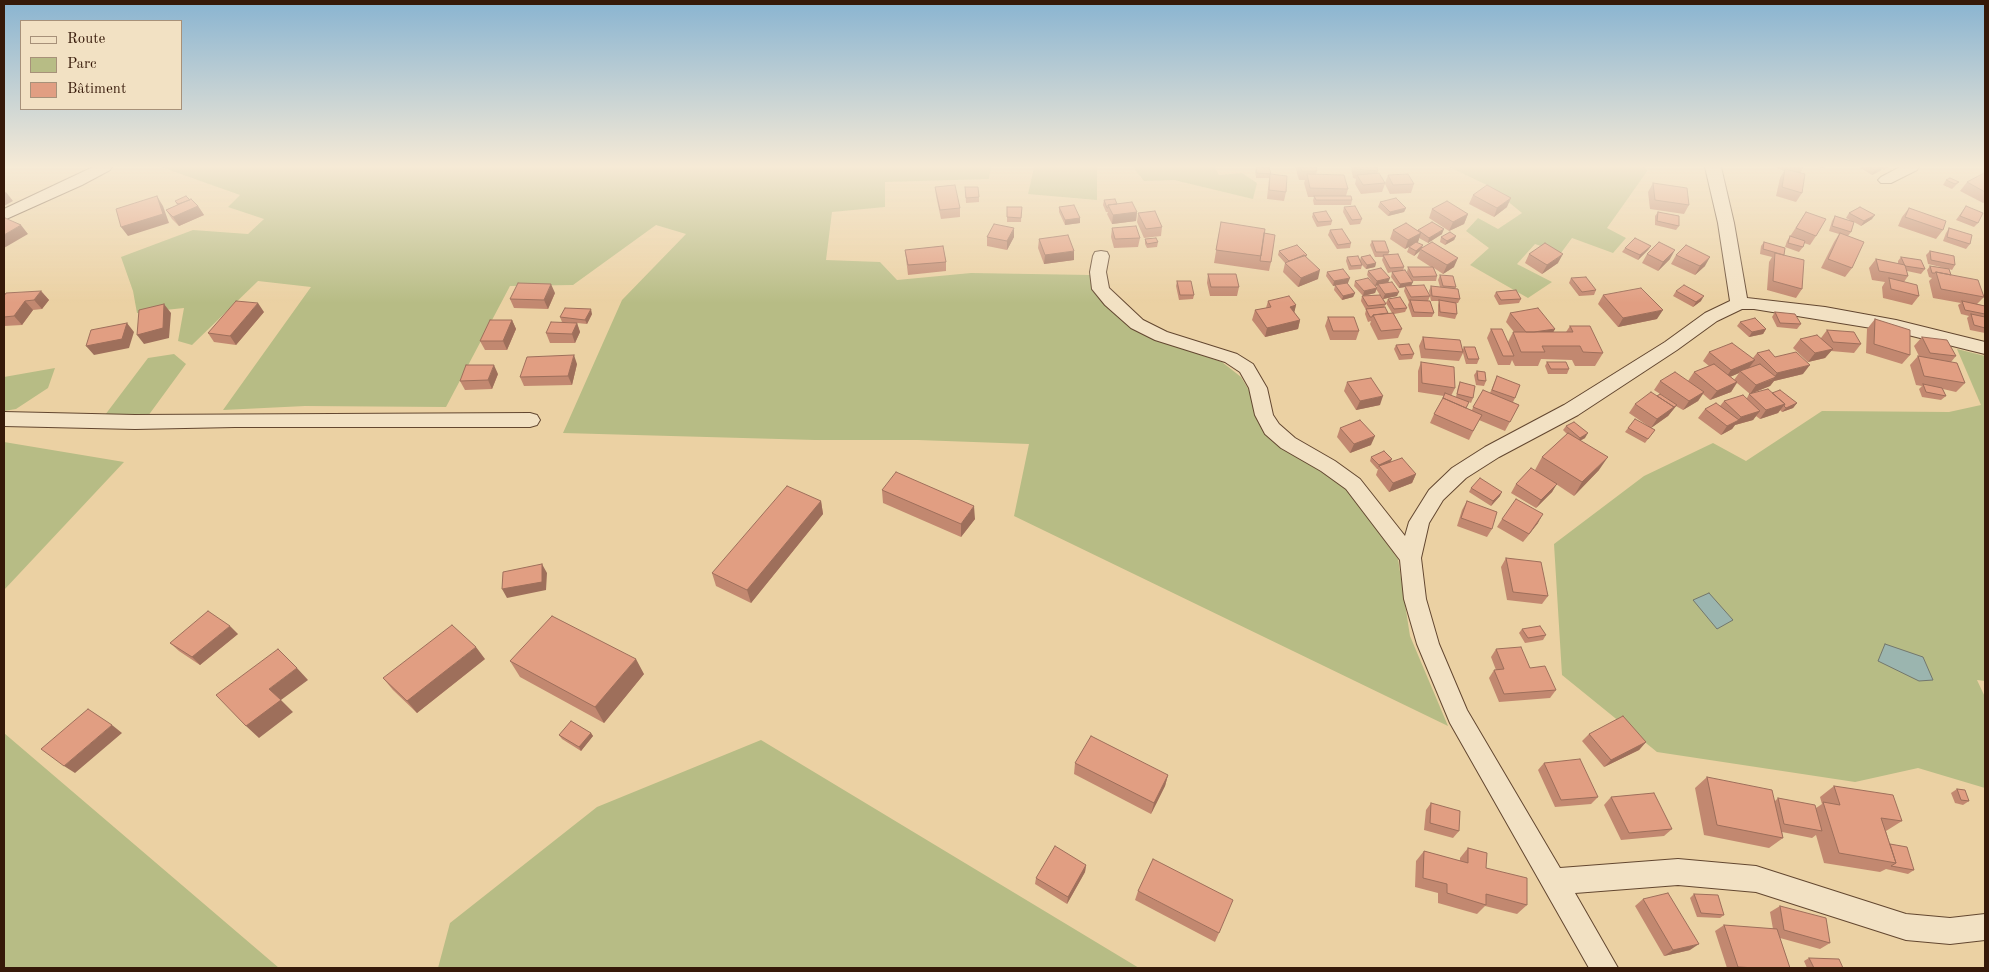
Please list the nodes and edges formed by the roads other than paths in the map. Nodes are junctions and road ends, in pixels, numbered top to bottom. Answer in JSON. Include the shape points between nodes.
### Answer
{"nodes":[{"id":1,"x":1723,"y":212,"type":"edge"},
{"id":2,"x":1101,"y":256,"type":"dead end"},
{"id":3,"x":1739,"y":304,"type":"junction"},
{"id":4,"x":1985,"y":348,"type":"edge"},
{"id":5,"x":4,"y":419,"type":"edge"},
{"id":6,"x":530,"y":420,"type":"dead end"},
{"id":7,"x":1410,"y":558,"type":"junction"},
{"id":8,"x":1556,"y":881,"type":"junction"},
{"id":9,"x":1985,"y":927,"type":"edge"},
{"id":10,"x":1604,"y":968,"type":"edge"}],
"edges":[{"from":1,"to":3,"type":"street"},
{"from":2,"to":7,"type":"street","via":[[1098,272],[1101,289],[1111,301],[1137,324],[1161,336],[1231,358],[1246,368],[1258,388],[1264,415],[1272,429],[1288,443],[1353,484]]},
{"from":3,"to":4,"type":"street","via":[[1754,303],[1825,313]]},
{"from":3,"to":7,"type":"street","via":[[1711,317],[1571,410],[1459,473],[1436,495],[1420,522]]},
{"from":5,"to":6,"type":"street","via":[[135,422]]},
{"from":7,"to":8,"type":"street","via":[[1415,599],[1428,644],[1458,716]]},
{"from":8,"to":9,"type":"street","via":[[1678,872],[1756,879],[1906,927],[1950,931]]},
{"from":8,"to":10,"type":"street"}]}
